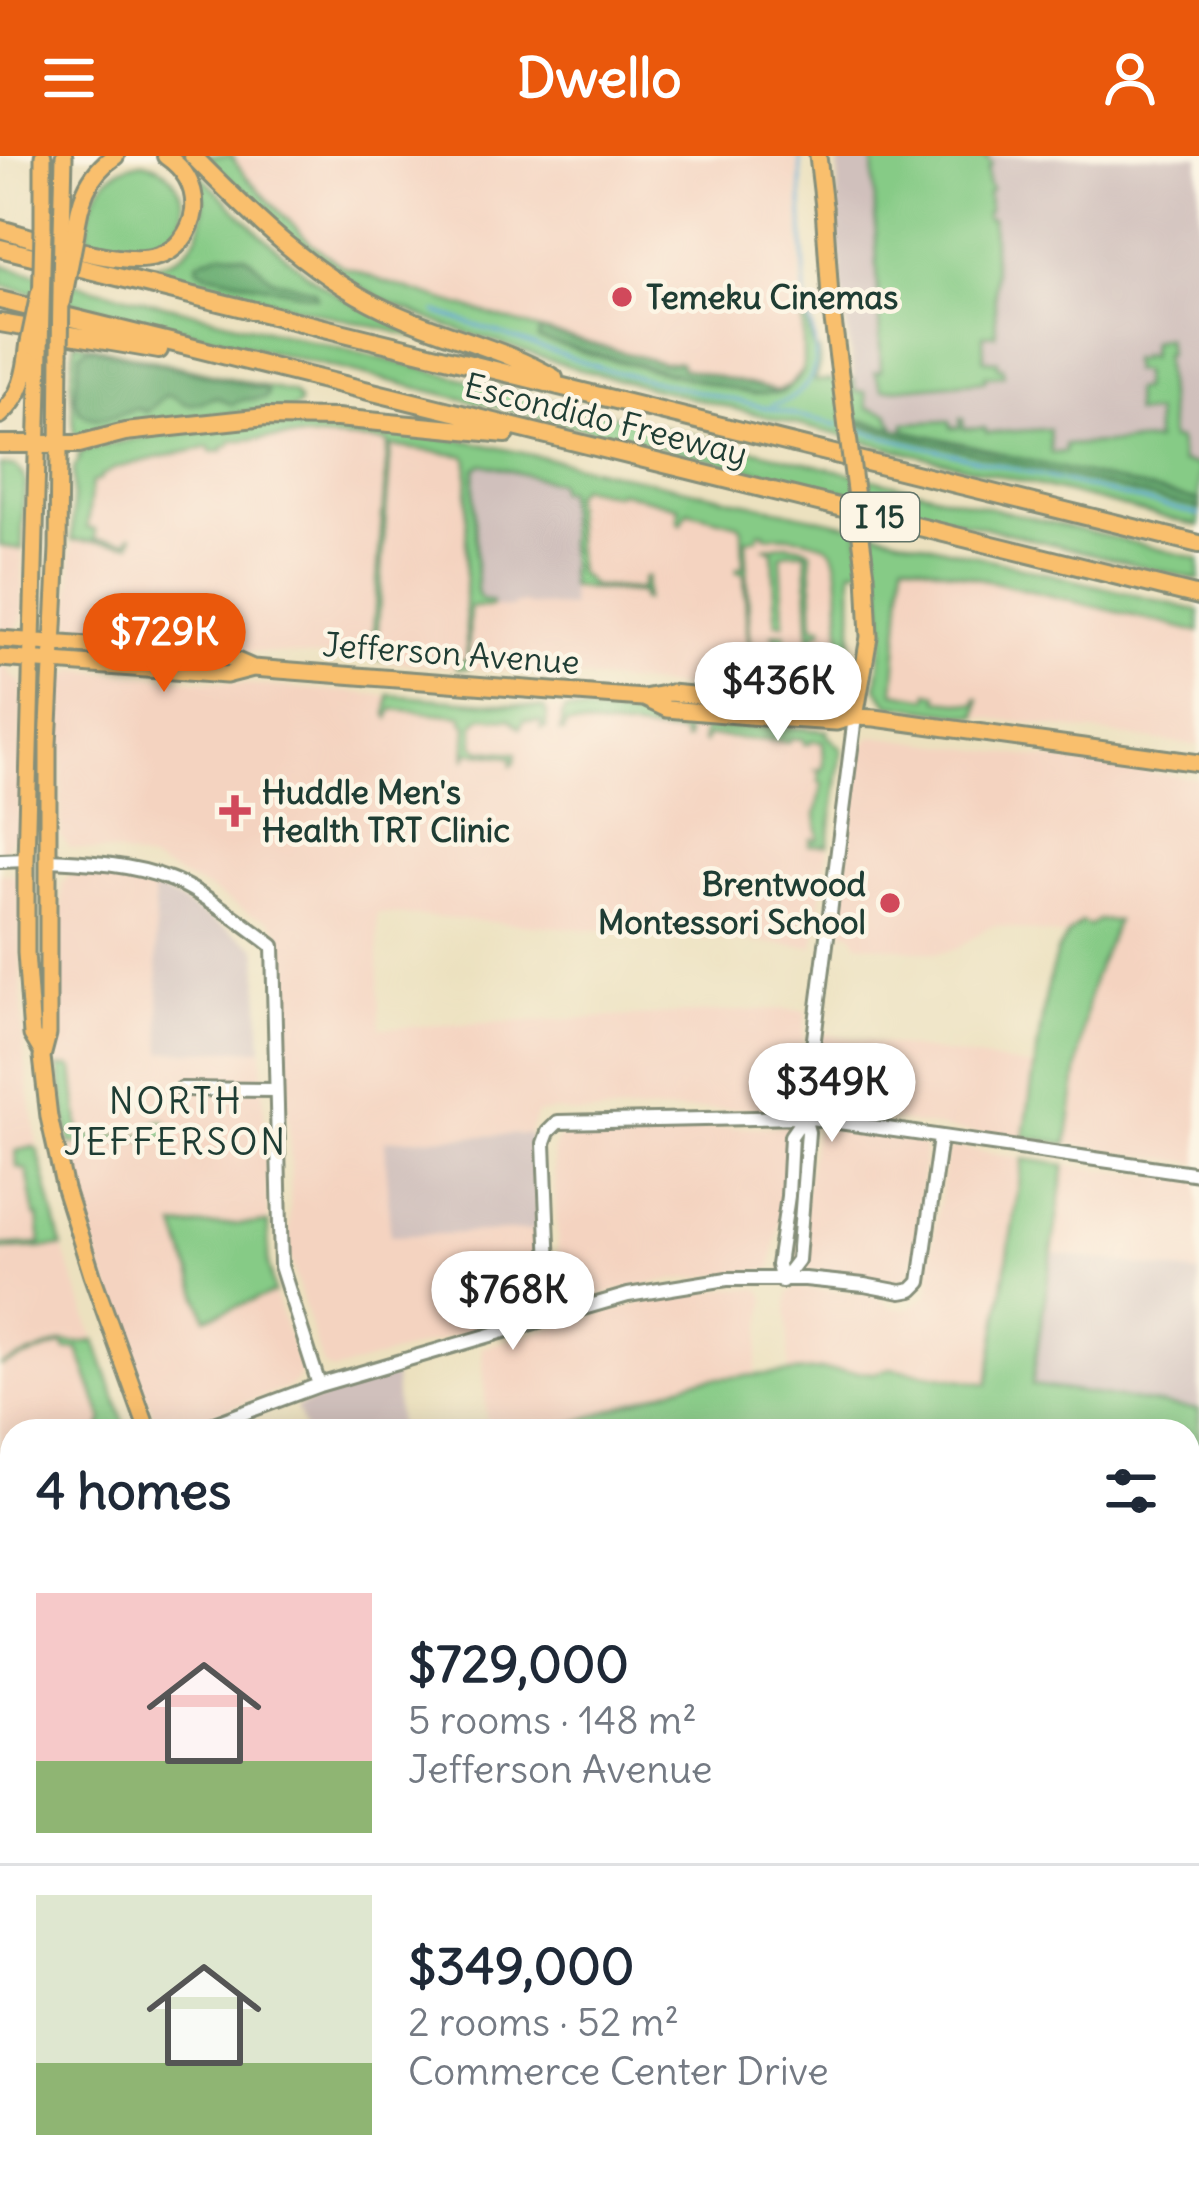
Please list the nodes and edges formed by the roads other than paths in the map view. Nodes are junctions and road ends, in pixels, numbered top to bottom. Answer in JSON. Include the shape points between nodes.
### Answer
{"nodes":[{"id":1,"x":43,"y":156,"type":"edge"},
{"id":2,"x":64,"y":156,"type":"edge"},
{"id":3,"x":115,"y":156,"type":"edge"},
{"id":4,"x":166,"y":156,"type":"edge"},
{"id":5,"x":193,"y":156,"type":"edge"},
{"id":6,"x":818,"y":156,"type":"edge"},
{"id":7,"x":829,"y":156,"type":"edge"},
{"id":8,"x":824,"y":207,"type":"junction"},
{"id":9,"x":0,"y":230,"type":"edge"},
{"id":10,"x":68,"y":234,"type":"junction"},
{"id":11,"x":0,"y":248,"type":"edge"},
{"id":12,"x":40,"y":292,"type":"joint"},
{"id":13,"x":0,"y":300,"type":"edge"},
{"id":14,"x":62,"y":302,"type":"joint"},
{"id":15,"x":0,"y":322,"type":"edge"},
{"id":16,"x":34,"y":347,"type":"junction"},
{"id":17,"x":292,"y":374,"type":"junction"},
{"id":18,"x":570,"y":388,"type":"junction"},
{"id":19,"x":0,"y":415,"type":"edge"},
{"id":20,"x":560,"y":439,"type":"junction"},
{"id":21,"x":0,"y":444,"type":"edge"},
{"id":22,"x":59,"y":445,"type":"junction"},
{"id":23,"x":38,"y":446,"type":"junction"},
{"id":24,"x":1199,"y":544,"type":"edge"},
{"id":25,"x":1199,"y":596,"type":"edge"},
{"id":26,"x":0,"y":639,"type":"edge"},
{"id":27,"x":32,"y":642,"type":"junction"},
{"id":28,"x":53,"y":644,"type":"junction"},
{"id":29,"x":204,"y":655,"type":"junction"},
{"id":30,"x":0,"y":658,"type":"edge"},
{"id":31,"x":31,"y":661,"type":"junction"},
{"id":32,"x":51,"y":662,"type":"junction"},
{"id":33,"x":254,"y":668,"type":"junction"},
{"id":34,"x":151,"y":669,"type":"junction"},
{"id":35,"x":856,"y":717,"type":"junction"},
{"id":36,"x":1199,"y":764,"type":"edge"},
{"id":37,"x":0,"y":860,"type":"edge"},
{"id":38,"x":26,"y":860,"type":"junction"},
{"id":39,"x":49,"y":860,"type":"junction"},
{"id":40,"x":42,"y":1052,"type":"junction"},
{"id":41,"x":181,"y":1089,"type":"dead end"},
{"id":42,"x":276,"y":1090,"type":"junction"},
{"id":43,"x":803,"y":1117,"type":"junction"},
{"id":44,"x":940,"y":1138,"type":"junction"},
{"id":45,"x":1199,"y":1174,"type":"edge"},
{"id":46,"x":782,"y":1281,"type":"junction"},
{"id":47,"x":551,"y":1317,"type":"junction"},
{"id":48,"x":319,"y":1385,"type":"junction"},
{"id":49,"x":144,"y":1419,"type":"edge"},
{"id":50,"x":227,"y":1419,"type":"edge"},
{"id":51,"x":0,"y":2070,"type":"edge"},
{"id":52,"x":0,"y":2090,"type":"edge"}],
"edges":[{"from":1,"to":12,"type":"main road","bridge":true},
{"from":2,"to":10,"type":"main road"},
{"from":3,"to":10,"type":"highway","via":[[95,172]]},
{"from":4,"to":9,"type":"highway","via":[[184,171],[194,202],[185,236],[158,257],[103,255]]},
{"from":5,"to":18,"type":"highway","via":[[338,284]]},
{"from":6,"to":8,"type":"main road"},
{"from":7,"to":8,"type":"main road"},
{"from":8,"to":35,"type":"main road","bridge":true,"via":[[866,575],[869,638]]},
{"from":10,"to":14,"type":"highway","bridge":true},
{"from":11,"to":18,"type":"highway","name":"Escondido Freeway","number":"I 15"},
{"from":12,"to":16,"type":"highway","bridge":true},
{"from":13,"to":17,"type":"highway","name":"Escondido Freeway","number":"I 15"},
{"from":14,"to":22,"type":"main road","bridge":true},
{"from":15,"to":17,"type":"highway"},
{"from":16,"to":19,"type":"highway","via":[[19,392]]},
{"from":16,"to":23,"type":"main road"},
{"from":17,"to":20,"type":"highway","name":"Escondido Freeway","number":"I 15"},
{"from":18,"to":24,"type":"highway","name":"Escondido Freeway","number":"I 15"},
{"from":20,"to":22,"type":"highway","via":[[266,417]]},
{"from":20,"to":25,"type":"highway","name":"Escondido Freeway","number":"I 15"},
{"from":21,"to":23,"type":"highway"},
{"from":22,"to":23,"type":"highway"},
{"from":22,"to":28,"type":"main road"},
{"from":23,"to":27,"type":"main road"},
{"from":26,"to":27,"type":"main road","name":"Jefferson Avenue"},
{"from":27,"to":28,"type":"main road","name":"Jefferson Avenue"},
{"from":27,"to":31,"type":"main road"},
{"from":28,"to":29,"type":"main road","name":"Jefferson Avenue"},
{"from":28,"to":32,"type":"main road"},
{"from":29,"to":33,"type":"main road","name":"Jefferson Avenue"},
{"from":29,"to":34,"type":"main road","via":[[200,664]]},
{"from":30,"to":31,"type":"main road","name":"Jefferson Avenue"},
{"from":31,"to":32,"type":"main road","name":"Jefferson Avenue"},
{"from":31,"to":38,"type":"main road"},
{"from":32,"to":34,"type":"main road","name":"Jefferson Avenue"},
{"from":32,"to":39,"type":"main road"},
{"from":33,"to":34,"type":"main road","name":"Jefferson Avenue","via":[[226,675]]},
{"from":33,"to":35,"type":"main road","name":"Jefferson Avenue","via":[[643,698],[668,709]]},
{"from":35,"to":36,"type":"main road","name":"Jefferson Avenue"},
{"from":35,"to":43,"type":"street"},
{"from":37,"to":38,"type":"street"},
{"from":38,"to":40,"type":"main road","via":[[32,1035]]},
{"from":39,"to":40,"type":"main road"},
{"from":39,"to":42,"type":"street","via":[[109,863],[173,880],[273,946]]},
{"from":40,"to":49,"type":"main road","via":[[65,1189]]},
{"from":41,"to":42,"type":"street"},
{"from":42,"to":48,"type":"street","via":[[281,1266]]},
{"from":43,"to":44,"type":"street"},
{"from":43,"to":46,"type":"street","via":[[798,1260]]},
{"from":43,"to":47,"type":"street","via":[[559,1122],[544,1143]]},
{"from":44,"to":45,"type":"street"},
{"from":44,"to":46,"type":"street","via":[[920,1282],[912,1290]]},
{"from":46,"to":47,"type":"street","via":[[681,1286]]},
{"from":47,"to":48,"type":"street"},
{"from":48,"to":50,"type":"street"},
{"from":51,"to":52,"type":"street"}]}
